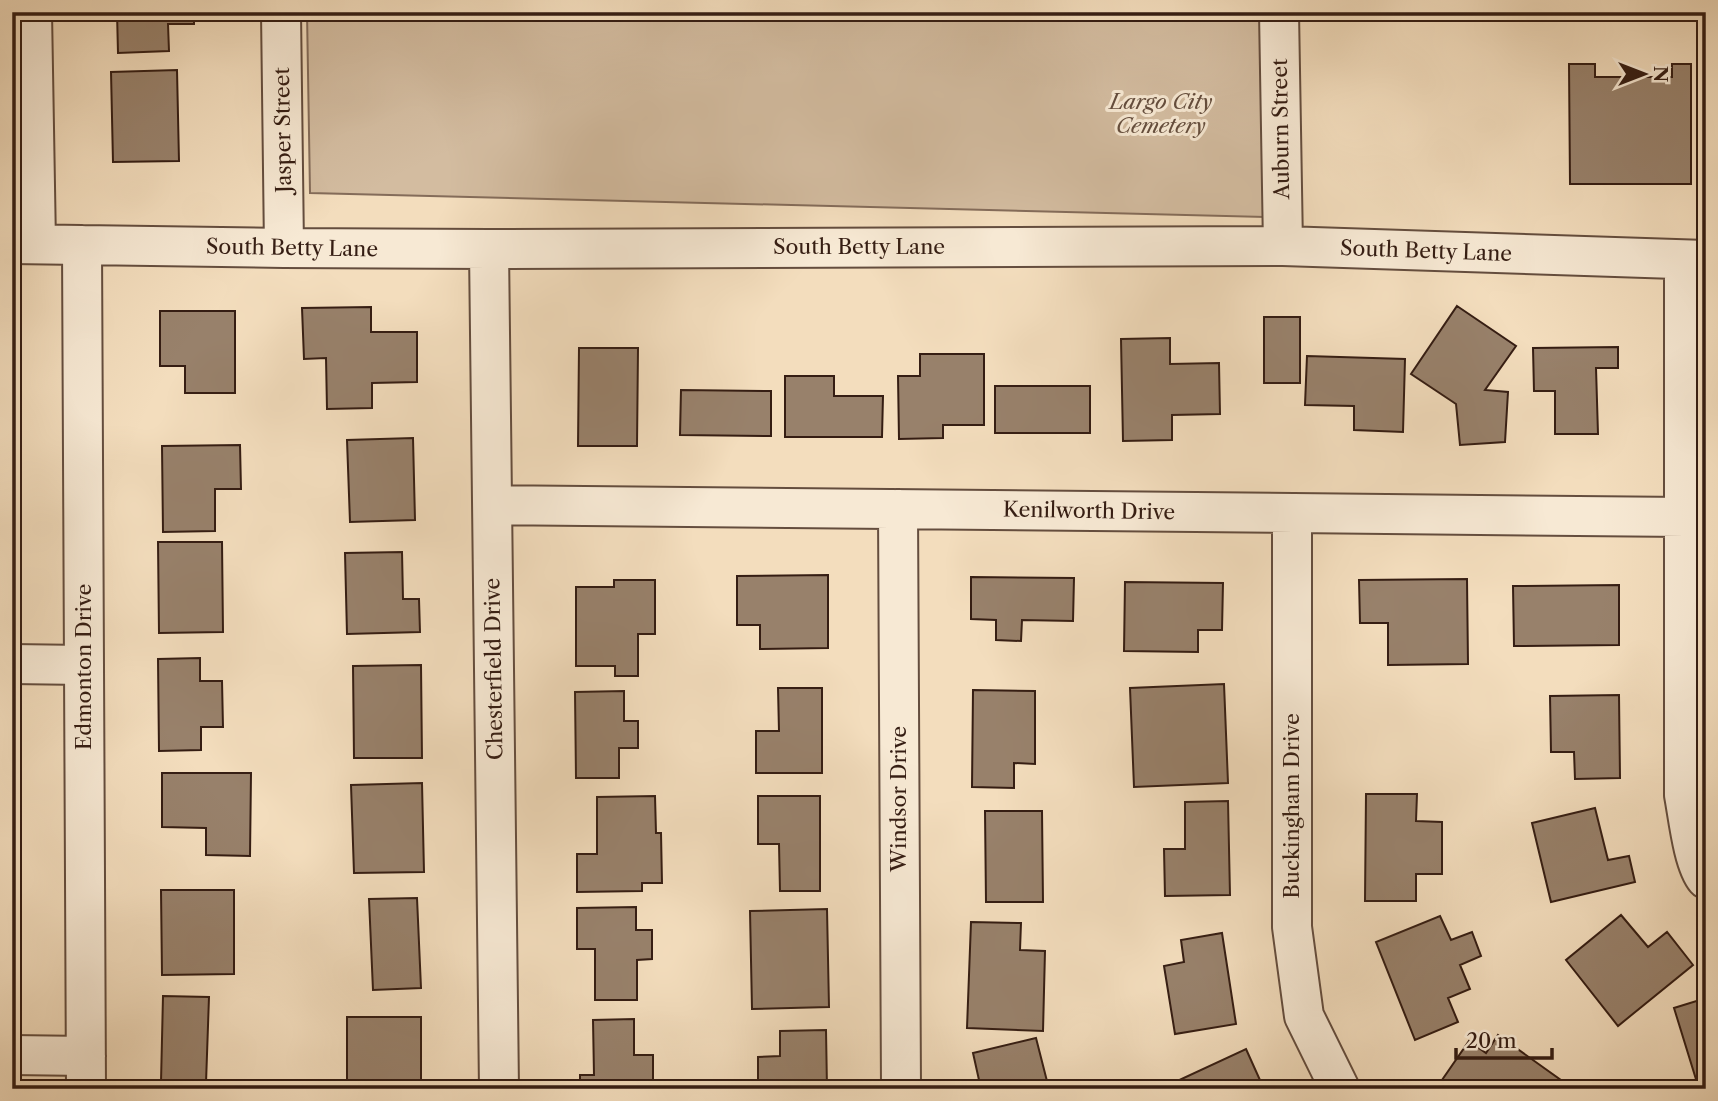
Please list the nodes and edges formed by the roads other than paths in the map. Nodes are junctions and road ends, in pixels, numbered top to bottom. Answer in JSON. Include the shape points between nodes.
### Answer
{"nodes":[{"id":1,"x":32,"y":12,"type":"edge"},
{"id":2,"x":281,"y":12,"type":"edge"},
{"id":3,"x":1279,"y":12,"type":"edge"},
{"id":4,"x":24,"y":244,"type":"edge"},
{"id":5,"x":82,"y":245,"type":"junction"},
{"id":6,"x":1283,"y":246,"type":"junction"},
{"id":7,"x":284,"y":248,"type":"junction"},
{"id":8,"x":489,"y":249,"type":"junction"},
{"id":9,"x":1695,"y":260,"type":"edge"},
{"id":10,"x":493,"y":505,"type":"junction"},
{"id":11,"x":898,"y":509,"type":"junction"},
{"id":12,"x":1292,"y":513,"type":"junction"},
{"id":13,"x":1685,"y":517,"type":"junction"},
{"id":14,"x":12,"y":664,"type":"edge"},
{"id":15,"x":84,"y":665,"type":"junction"},
{"id":16,"x":1706,"y":879,"type":"edge"},
{"id":17,"x":12,"y":1055,"type":"edge"},
{"id":18,"x":86,"y":1072,"type":"edge"},
{"id":19,"x":499,"y":1089,"type":"edge"},
{"id":20,"x":901,"y":1089,"type":"edge"},
{"id":21,"x":1340,"y":1089,"type":"edge"}],
"edges":[{"from":1,"to":4,"type":"street"},
{"from":2,"to":7,"type":"street","name":"Jasper Street"},
{"from":3,"to":6,"type":"street","name":"Auburn Street"},
{"from":4,"to":5,"type":"street","name":"South Betty Lane"},
{"from":5,"to":7,"type":"street","name":"South Betty Lane"},
{"from":5,"to":15,"type":"street","name":"Edmonton Drive"},
{"from":6,"to":8,"type":"street","name":"South Betty Lane"},
{"from":6,"to":9,"type":"street","name":"South Betty Lane"},
{"from":7,"to":8,"type":"street","name":"South Betty Lane"},
{"from":8,"to":10,"type":"street","name":"Chesterfield Drive"},
{"from":9,"to":13,"type":"street"},
{"from":10,"to":11,"type":"street","name":"Kenilworth Drive"},
{"from":10,"to":19,"type":"street","name":"Chesterfield Drive"},
{"from":11,"to":12,"type":"street","name":"Kenilworth Drive"},
{"from":11,"to":20,"type":"street","name":"Windsor Drive"},
{"from":12,"to":13,"type":"street","name":"Kenilworth Drive"},
{"from":12,"to":21,"type":"street","name":"Buckingham Drive","via":[[1292,927],[1304,1016]]},
{"from":13,"to":16,"type":"street","via":[[1684,795],[1692,842]]},
{"from":14,"to":15,"type":"street"},
{"from":15,"to":18,"type":"street","name":"Edmonton Drive"},
{"from":17,"to":18,"type":"street"}]}
